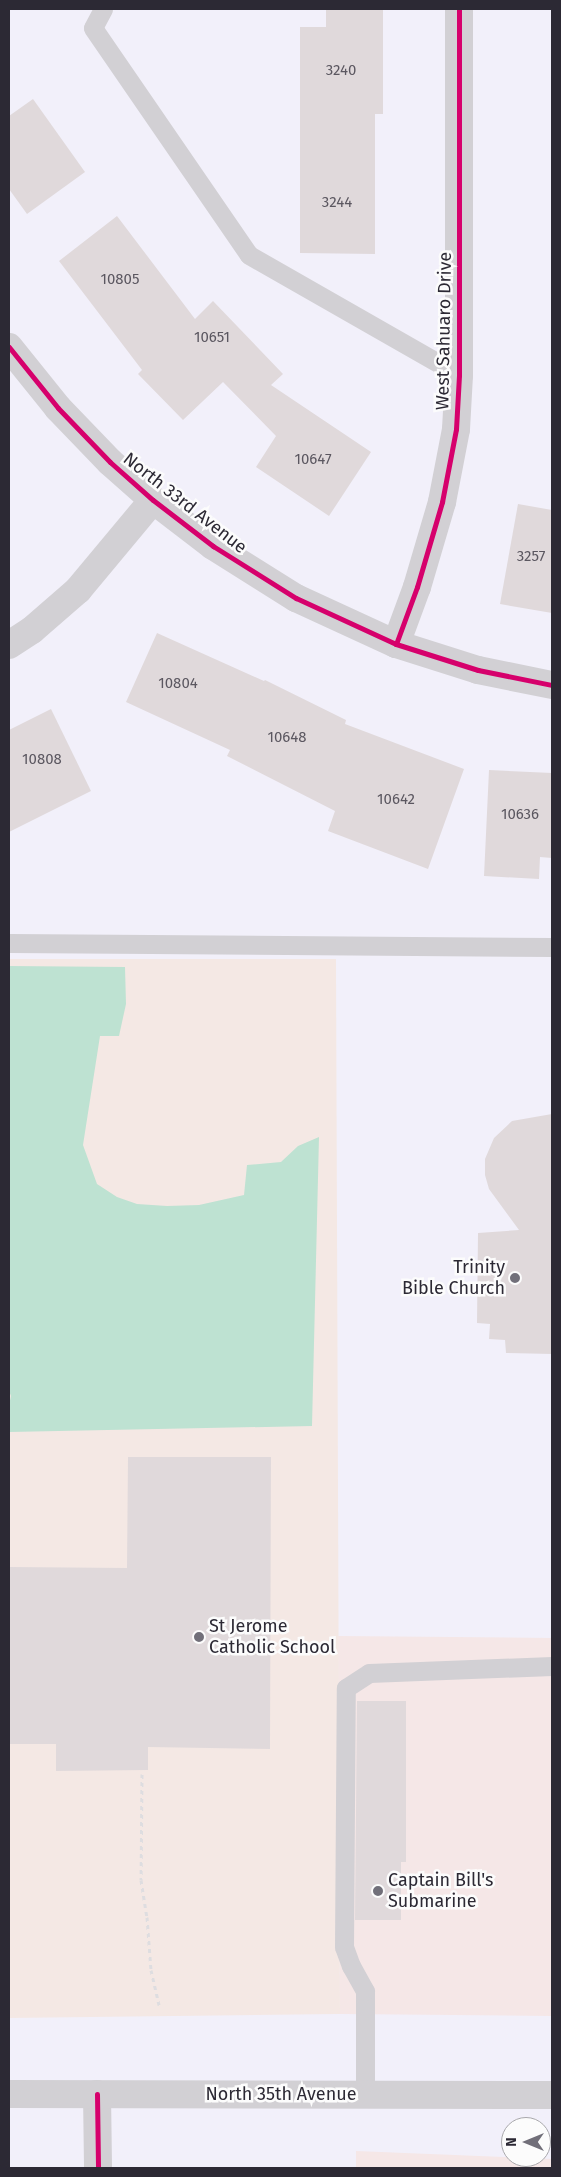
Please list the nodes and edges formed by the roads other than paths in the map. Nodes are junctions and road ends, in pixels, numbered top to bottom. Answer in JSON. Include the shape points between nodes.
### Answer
{"nodes":[{"id":1,"x":102,"y":9,"type":"edge"},
{"id":2,"x":459,"y":9,"type":"edge"},
{"id":3,"x":9,"y":347,"type":"edge"},
{"id":4,"x":460,"y":375,"type":"junction"},
{"id":5,"x":153,"y":500,"type":"junction"},
{"id":6,"x":396,"y":644,"type":"junction"},
{"id":7,"x":9,"y":645,"type":"edge"},
{"id":8,"x":552,"y":685,"type":"edge"},
{"id":9,"x":9,"y":943,"type":"edge"},
{"id":10,"x":552,"y":947,"type":"edge"},
{"id":11,"x":552,"y":1666,"type":"edge"},
{"id":12,"x":9,"y":2094,"type":"edge"},
{"id":13,"x":97,"y":2094,"type":"junction"},
{"id":14,"x":365,"y":2094,"type":"junction"},
{"id":15,"x":552,"y":2095,"type":"edge"},
{"id":16,"x":98,"y":2168,"type":"edge"}],
"edges":[{"from":1,"to":4,"type":"lane","via":[[93,28],[249,255]]},
{"from":2,"to":4,"type":"street","name":"West Sahuaro Drive"},
{"from":3,"to":5,"type":"street","name":"North 33rd Avenue","via":[[58,408],[110,462]]},
{"from":4,"to":6,"type":"street","name":"West Sahuaro Drive","via":[[456,429],[442,502]]},
{"from":5,"to":6,"type":"street","name":"North 33rd Avenue","via":[[213,546],[296,598]]},
{"from":5,"to":7,"type":"street","via":[[78,590],[32,630]]},
{"from":6,"to":8,"type":"street","name":"North 33rd Avenue","via":[[478,670]]},
{"from":9,"to":10,"type":"lane"},
{"from":11,"to":14,"type":"lane","via":[[369,1672],[346,1688],[344,1947],[365,1991]]},
{"from":12,"to":13,"type":"street","name":"North 35th Avenue"},
{"from":13,"to":14,"type":"street","name":"North 35th Avenue"},
{"from":13,"to":16,"type":"street"},
{"from":14,"to":15,"type":"street","name":"North 35th Avenue"}]}
